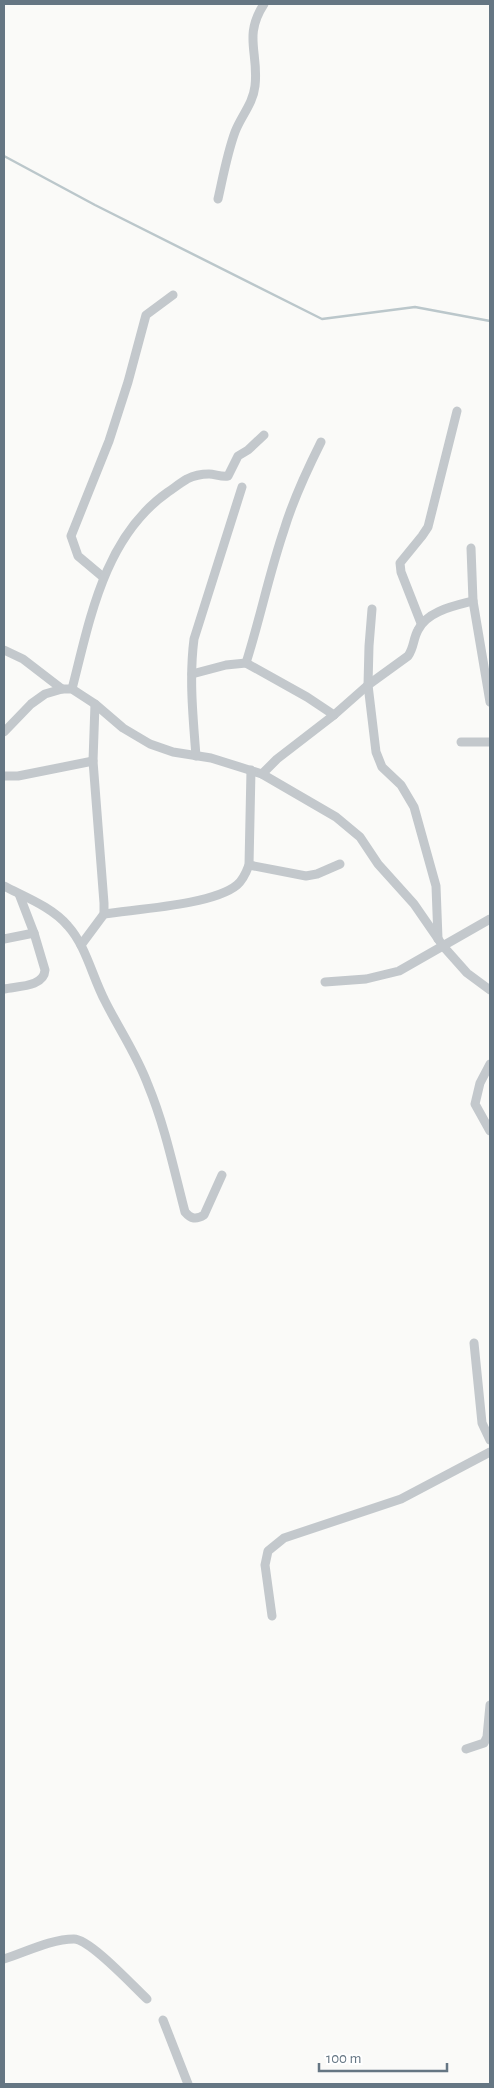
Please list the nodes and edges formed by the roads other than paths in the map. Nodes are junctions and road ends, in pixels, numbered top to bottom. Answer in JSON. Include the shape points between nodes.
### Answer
{"nodes":[{"id":1,"x":263,"y":4,"type":"edge"},
{"id":2,"x":218,"y":200,"type":"dead end"},
{"id":3,"x":173,"y":295,"type":"dead end"},
{"id":4,"x":457,"y":411,"type":"dead end"},
{"id":5,"x":264,"y":434,"type":"dead end"},
{"id":6,"x":321,"y":442,"type":"dead end"},
{"id":7,"x":242,"y":487,"type":"dead end"},
{"id":8,"x":471,"y":548,"type":"dead end"},
{"id":9,"x":103,"y":577,"type":"junction"},
{"id":10,"x":473,"y":600,"type":"junction"},
{"id":11,"x":372,"y":609,"type":"dead end"},
{"id":12,"x":422,"y":623,"type":"junction"},
{"id":13,"x":4,"y":650,"type":"edge"},
{"id":14,"x":246,"y":663,"type":"junction"},
{"id":15,"x":192,"y":674,"type":"junction"},
{"id":16,"x":368,"y":685,"type":"junction"},
{"id":17,"x":62,"y":689,"type":"junction"},
{"id":18,"x":72,"y":689,"type":"junction"},
{"id":19,"x":490,"y":702,"type":"edge"},
{"id":20,"x":94,"y":704,"type":"junction"},
{"id":21,"x":334,"y":715,"type":"junction"},
{"id":22,"x":4,"y":732,"type":"edge"},
{"id":23,"x":461,"y":742,"type":"dead end"},
{"id":24,"x":490,"y":742,"type":"edge"},
{"id":25,"x":196,"y":756,"type":"junction"},
{"id":26,"x":93,"y":761,"type":"junction"},
{"id":27,"x":251,"y":770,"type":"junction"},
{"id":28,"x":262,"y":774,"type":"junction"},
{"id":29,"x":4,"y":776,"type":"edge"},
{"id":30,"x":340,"y":864,"type":"dead end"},
{"id":31,"x":249,"y":866,"type":"junction"},
{"id":32,"x":4,"y":886,"type":"edge"},
{"id":33,"x":19,"y":894,"type":"junction"},
{"id":34,"x":104,"y":914,"type":"junction"},
{"id":35,"x":489,"y":917,"type":"edge"},
{"id":36,"x":34,"y":933,"type":"junction"},
{"id":37,"x":4,"y":939,"type":"edge"},
{"id":38,"x":441,"y":943,"type":"junction"},
{"id":39,"x":81,"y":946,"type":"junction"},
{"id":40,"x":325,"y":982,"type":"dead end"},
{"id":41,"x":4,"y":989,"type":"edge"},
{"id":42,"x":490,"y":990,"type":"edge"},
{"id":43,"x":490,"y":1064,"type":"edge"},
{"id":44,"x":490,"y":1131,"type":"edge"},
{"id":45,"x":222,"y":1175,"type":"dead end"},
{"id":46,"x":474,"y":1344,"type":"dead end"},
{"id":47,"x":490,"y":1440,"type":"edge"},
{"id":48,"x":490,"y":1452,"type":"edge"},
{"id":49,"x":272,"y":1616,"type":"dead end"},
{"id":50,"x":490,"y":1705,"type":"edge"},
{"id":51,"x":466,"y":1749,"type":"dead end"},
{"id":52,"x":4,"y":1959,"type":"edge"},
{"id":53,"x":147,"y":1999,"type":"dead end"},
{"id":54,"x":163,"y":2020,"type":"dead end"},
{"id":55,"x":188,"y":2084,"type":"edge"}],
"edges":[{"from":1,"to":2,"type":"street","via":[[252,33],[255,85],[251,102],[236,130]]},
{"from":3,"to":9,"type":"street","via":[[146,315],[109,441],[71,536],[78,556]]},
{"from":4,"to":12,"type":"street","via":[[428,526],[400,563]]},
{"from":5,"to":9,"type":"street","via":[[235,459],[228,476],[209,474],[194,477],[157,500],[126,536]]},
{"from":6,"to":14,"type":"street","via":[[283,530]]},
{"from":7,"to":15,"type":"street","via":[[194,639]]},
{"from":8,"to":10,"type":"street"},
{"from":9,"to":18,"type":"street"},
{"from":10,"to":12,"type":"street","via":[[440,611]]},
{"from":10,"to":19,"type":"street"},
{"from":11,"to":16,"type":"street"},
{"from":12,"to":16,"type":"street","via":[[408,656]]},
{"from":13,"to":17,"type":"street","via":[[23,659]]},
{"from":14,"to":15,"type":"street"},
{"from":14,"to":21,"type":"street"},
{"from":15,"to":25,"type":"street"},
{"from":16,"to":21,"type":"street"},
{"from":16,"to":38,"type":"street","via":[[378,760],[408,793],[434,875]]},
{"from":17,"to":18,"type":"street"},
{"from":17,"to":22,"type":"street","via":[[38,699]]},
{"from":18,"to":20,"type":"street"},
{"from":20,"to":25,"type":"street","via":[[122,728],[150,744]]},
{"from":20,"to":26,"type":"street"},
{"from":21,"to":28,"type":"street"},
{"from":23,"to":24,"type":"street"},
{"from":25,"to":27,"type":"street"},
{"from":26,"to":29,"type":"street"},
{"from":26,"to":34,"type":"street"},
{"from":27,"to":28,"type":"street"},
{"from":27,"to":31,"type":"street"},
{"from":28,"to":38,"type":"street","via":[[350,827],[414,904]]},
{"from":30,"to":31,"type":"street","via":[[306,876]]},
{"from":31,"to":34,"type":"street","via":[[238,885],[207,899]]},
{"from":32,"to":33,"type":"street"},
{"from":33,"to":36,"type":"street"},
{"from":33,"to":39,"type":"street","via":[[53,912],[68,926]]},
{"from":34,"to":39,"type":"street"},
{"from":35,"to":38,"type":"street"},
{"from":36,"to":37,"type":"street"},
{"from":36,"to":41,"type":"street","via":[[45,970],[43,979]]},
{"from":38,"to":40,"type":"street","via":[[399,971],[366,979]]},
{"from":38,"to":42,"type":"street","via":[[467,973]]},
{"from":39,"to":45,"type":"street","via":[[105,1001],[149,1085],[185,1212],[190,1218],[204,1216]]},
{"from":43,"to":44,"type":"street","via":[[480,1083],[475,1104]]},
{"from":46,"to":47,"type":"street","via":[[482,1424]]},
{"from":48,"to":49,"type":"street","via":[[401,1499],[284,1538],[268,1551],[265,1565]]},
{"from":50,"to":51,"type":"street","via":[[484,1743]]},
{"from":52,"to":53,"type":"street","via":[[59,1941],[76,1939],[88,1944]]},
{"from":54,"to":55,"type":"street"}]}
